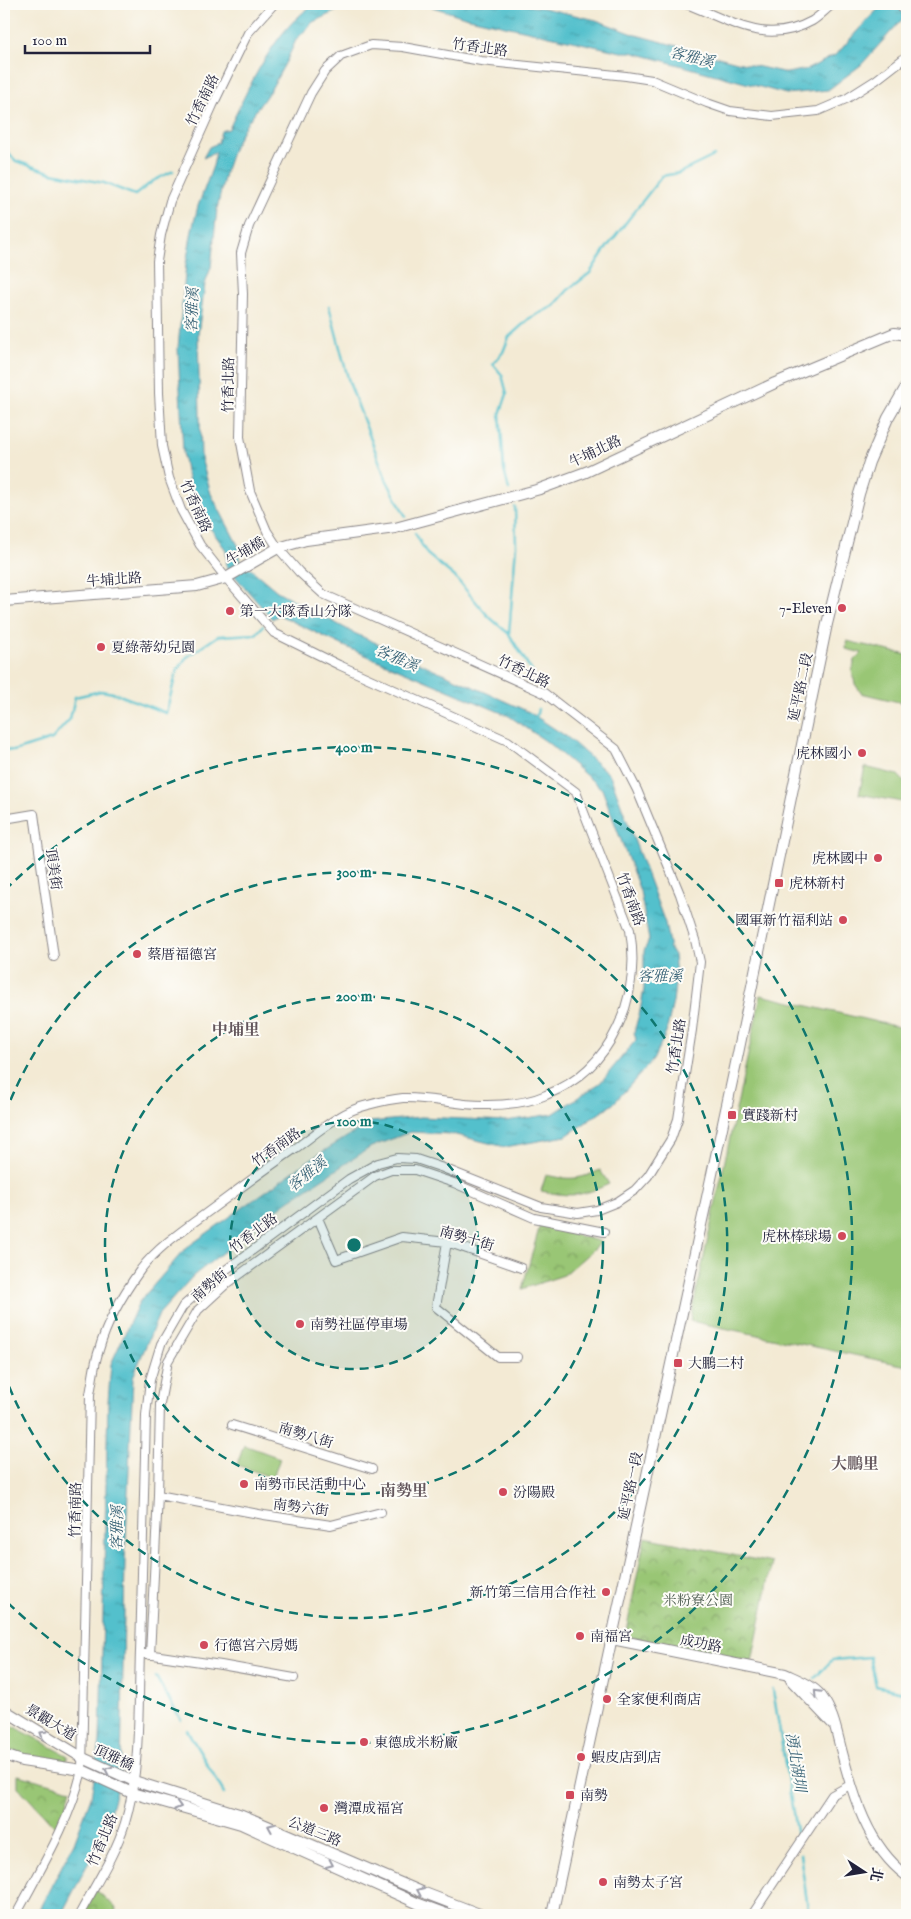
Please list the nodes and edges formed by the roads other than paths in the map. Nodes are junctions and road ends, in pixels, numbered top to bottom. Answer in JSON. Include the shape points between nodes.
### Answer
{"nodes":[{"id":1,"x":274,"y":4,"type":"edge"},
{"id":2,"x":686,"y":4,"type":"edge"},
{"id":3,"x":833,"y":4,"type":"edge"},
{"id":4,"x":899,"y":4,"type":"edge"},
{"id":5,"x":907,"y":15,"type":"edge"},
{"id":6,"x":907,"y":56,"type":"edge"},
{"id":7,"x":907,"y":335,"type":"edge"},
{"id":8,"x":907,"y":385,"type":"edge"},
{"id":9,"x":278,"y":548,"type":"junction"},
{"id":10,"x":226,"y":578,"type":"junction"},
{"id":11,"x":4,"y":601,"type":"edge"},
{"id":12,"x":4,"y":819,"type":"edge"},
{"id":13,"x":54,"y":957,"type":"dead end"},
{"id":14,"x":736,"y":1063,"type":"joint"},
{"id":15,"x":318,"y":1218,"type":"junction"},
{"id":16,"x":604,"y":1232,"type":"dead end"},
{"id":17,"x":447,"y":1242,"type":"junction"},
{"id":18,"x":521,"y":1268,"type":"dead end"},
{"id":19,"x":517,"y":1358,"type":"dead end"},
{"id":20,"x":232,"y":1425,"type":"dead end"},
{"id":21,"x":372,"y":1469,"type":"dead end"},
{"id":22,"x":158,"y":1495,"type":"junction"},
{"id":23,"x":382,"y":1512,"type":"dead end"},
{"id":24,"x":612,"y":1639,"type":"junction"},
{"id":25,"x":140,"y":1652,"type":"junction"},
{"id":26,"x":150,"y":1655,"type":"junction"},
{"id":27,"x":294,"y":1678,"type":"dead end"},
{"id":28,"x":4,"y":1710,"type":"edge"},
{"id":29,"x":4,"y":1755,"type":"edge"},
{"id":30,"x":83,"y":1758,"type":"junction"},
{"id":31,"x":82,"y":1770,"type":"junction"},
{"id":32,"x":134,"y":1781,"type":"junction"},
{"id":33,"x":850,"y":1785,"type":"junction"},
{"id":34,"x":132,"y":1793,"type":"junction"},
{"id":35,"x":907,"y":1876,"type":"edge"},
{"id":36,"x":16,"y":1915,"type":"edge"},
{"id":37,"x":79,"y":1915,"type":"edge"},
{"id":38,"x":449,"y":1915,"type":"edge"},
{"id":39,"x":482,"y":1915,"type":"edge"},
{"id":40,"x":552,"y":1915,"type":"edge"},
{"id":41,"x":752,"y":1915,"type":"edge"}],
"edges":[{"from":1,"to":10,"type":"street","name":"竹香南路","via":[[248,33],[183,169],[170,201],[157,261],[162,446],[170,478],[190,528]]},
{"from":2,"to":3,"type":"street","via":[[766,33],[788,31],[813,21]]},
{"from":4,"to":5,"type":"street"},
{"from":6,"to":9,"type":"street","name":"竹香北路","via":[[846,99],[818,111],[772,116],[730,111],[652,80],[626,76],[482,61],[403,47],[371,45],[341,56],[325,71],[311,93],[249,226],[241,253],[240,437],[250,491]]},
{"from":7,"to":9,"type":"street","name":"牛埔北路","via":[[894,333],[850,351],[758,390],[586,472],[531,492],[396,528],[306,540]]},
{"from":8,"to":14,"type":"street","name":"延平路二段","via":[[888,418],[859,494],[827,624]]},
{"from":9,"to":10,"type":"street","name":"牛埔橋"},
{"from":9,"to":25,"type":"street","name":"竹香北路","via":[[323,594],[544,692],[616,749],[637,790],[696,940],[700,962],[697,993],[678,1119],[671,1139],[648,1176],[617,1202],[578,1213],[550,1209],[416,1159],[397,1158],[378,1163],[349,1179],[216,1277],[182,1306],[161,1344],[150,1380],[146,1415]]},
{"from":10,"to":11,"type":"street","name":"牛埔北路","via":[[197,586]]},
{"from":10,"to":30,"type":"street","name":"竹香南路","via":[[274,633],[508,741],[576,792],[630,930],[633,974],[623,1018],[605,1051],[568,1084],[548,1095],[511,1104],[403,1098],[356,1108],[268,1167],[173,1238],[143,1267],[115,1309],[98,1350],[90,1394]]},
{"from":12,"to":13,"type":"street","name":"頂美街","via":[[34,814]]},
{"from":14,"to":24,"type":"street","name":"延平路一段"},
{"from":15,"to":16,"type":"street","name":"南勢街","via":[[375,1176],[391,1170],[415,1170],[454,1183],[534,1218]]},
{"from":15,"to":17,"type":"street","name":"南勢十街","via":[[336,1260],[402,1237]]},
{"from":15,"to":22,"type":"street","name":"南勢街","via":[[224,1286],[198,1310],[178,1342],[168,1362],[160,1404]]},
{"from":17,"to":18,"type":"street","name":"南勢十街"},
{"from":17,"to":19,"type":"street","via":[[436,1307],[498,1358]]},
{"from":20,"to":21,"type":"street","name":"南勢八街"},
{"from":22,"to":23,"type":"street","name":"南勢六街","via":[[331,1525]]},
{"from":22,"to":26,"type":"street","name":"南勢街"},
{"from":24,"to":33,"type":"street","name":"成功路","via":[[785,1674],[835,1726]]},
{"from":24,"to":40,"type":"street","name":"延平路一段"},
{"from":25,"to":26,"type":"street"},
{"from":25,"to":32,"type":"street","name":"竹香北路"},
{"from":26,"to":27,"type":"street"},
{"from":30,"to":28,"type":"street","name":"景觀大道","one_way":true},
{"from":29,"to":31,"type":"street"},
{"from":30,"to":31,"type":"street","name":"竹香南路"},
{"from":32,"to":30,"type":"street","name":"頂雅橋","one_way":true},
{"from":31,"to":34,"type":"street","name":"頂雅橋"},
{"from":31,"to":36,"type":"street","name":"竹香南路","via":[[62,1830]]},
{"from":32,"to":34,"type":"street","name":"竹香北路"},
{"from":39,"to":32,"type":"street","name":"公道三路","one_way":true,"via":[[242,1815]]},
{"from":33,"to":35,"type":"street","name":"成功路","via":[[881,1850]]},
{"from":33,"to":41,"type":"street","via":[[832,1795]]},
{"from":34,"to":37,"type":"street","name":"竹香北路","via":[[125,1823],[111,1856]]},
{"from":34,"to":38,"type":"street","name":"公道三路","one_way":true,"via":[[241,1824]]}]}
